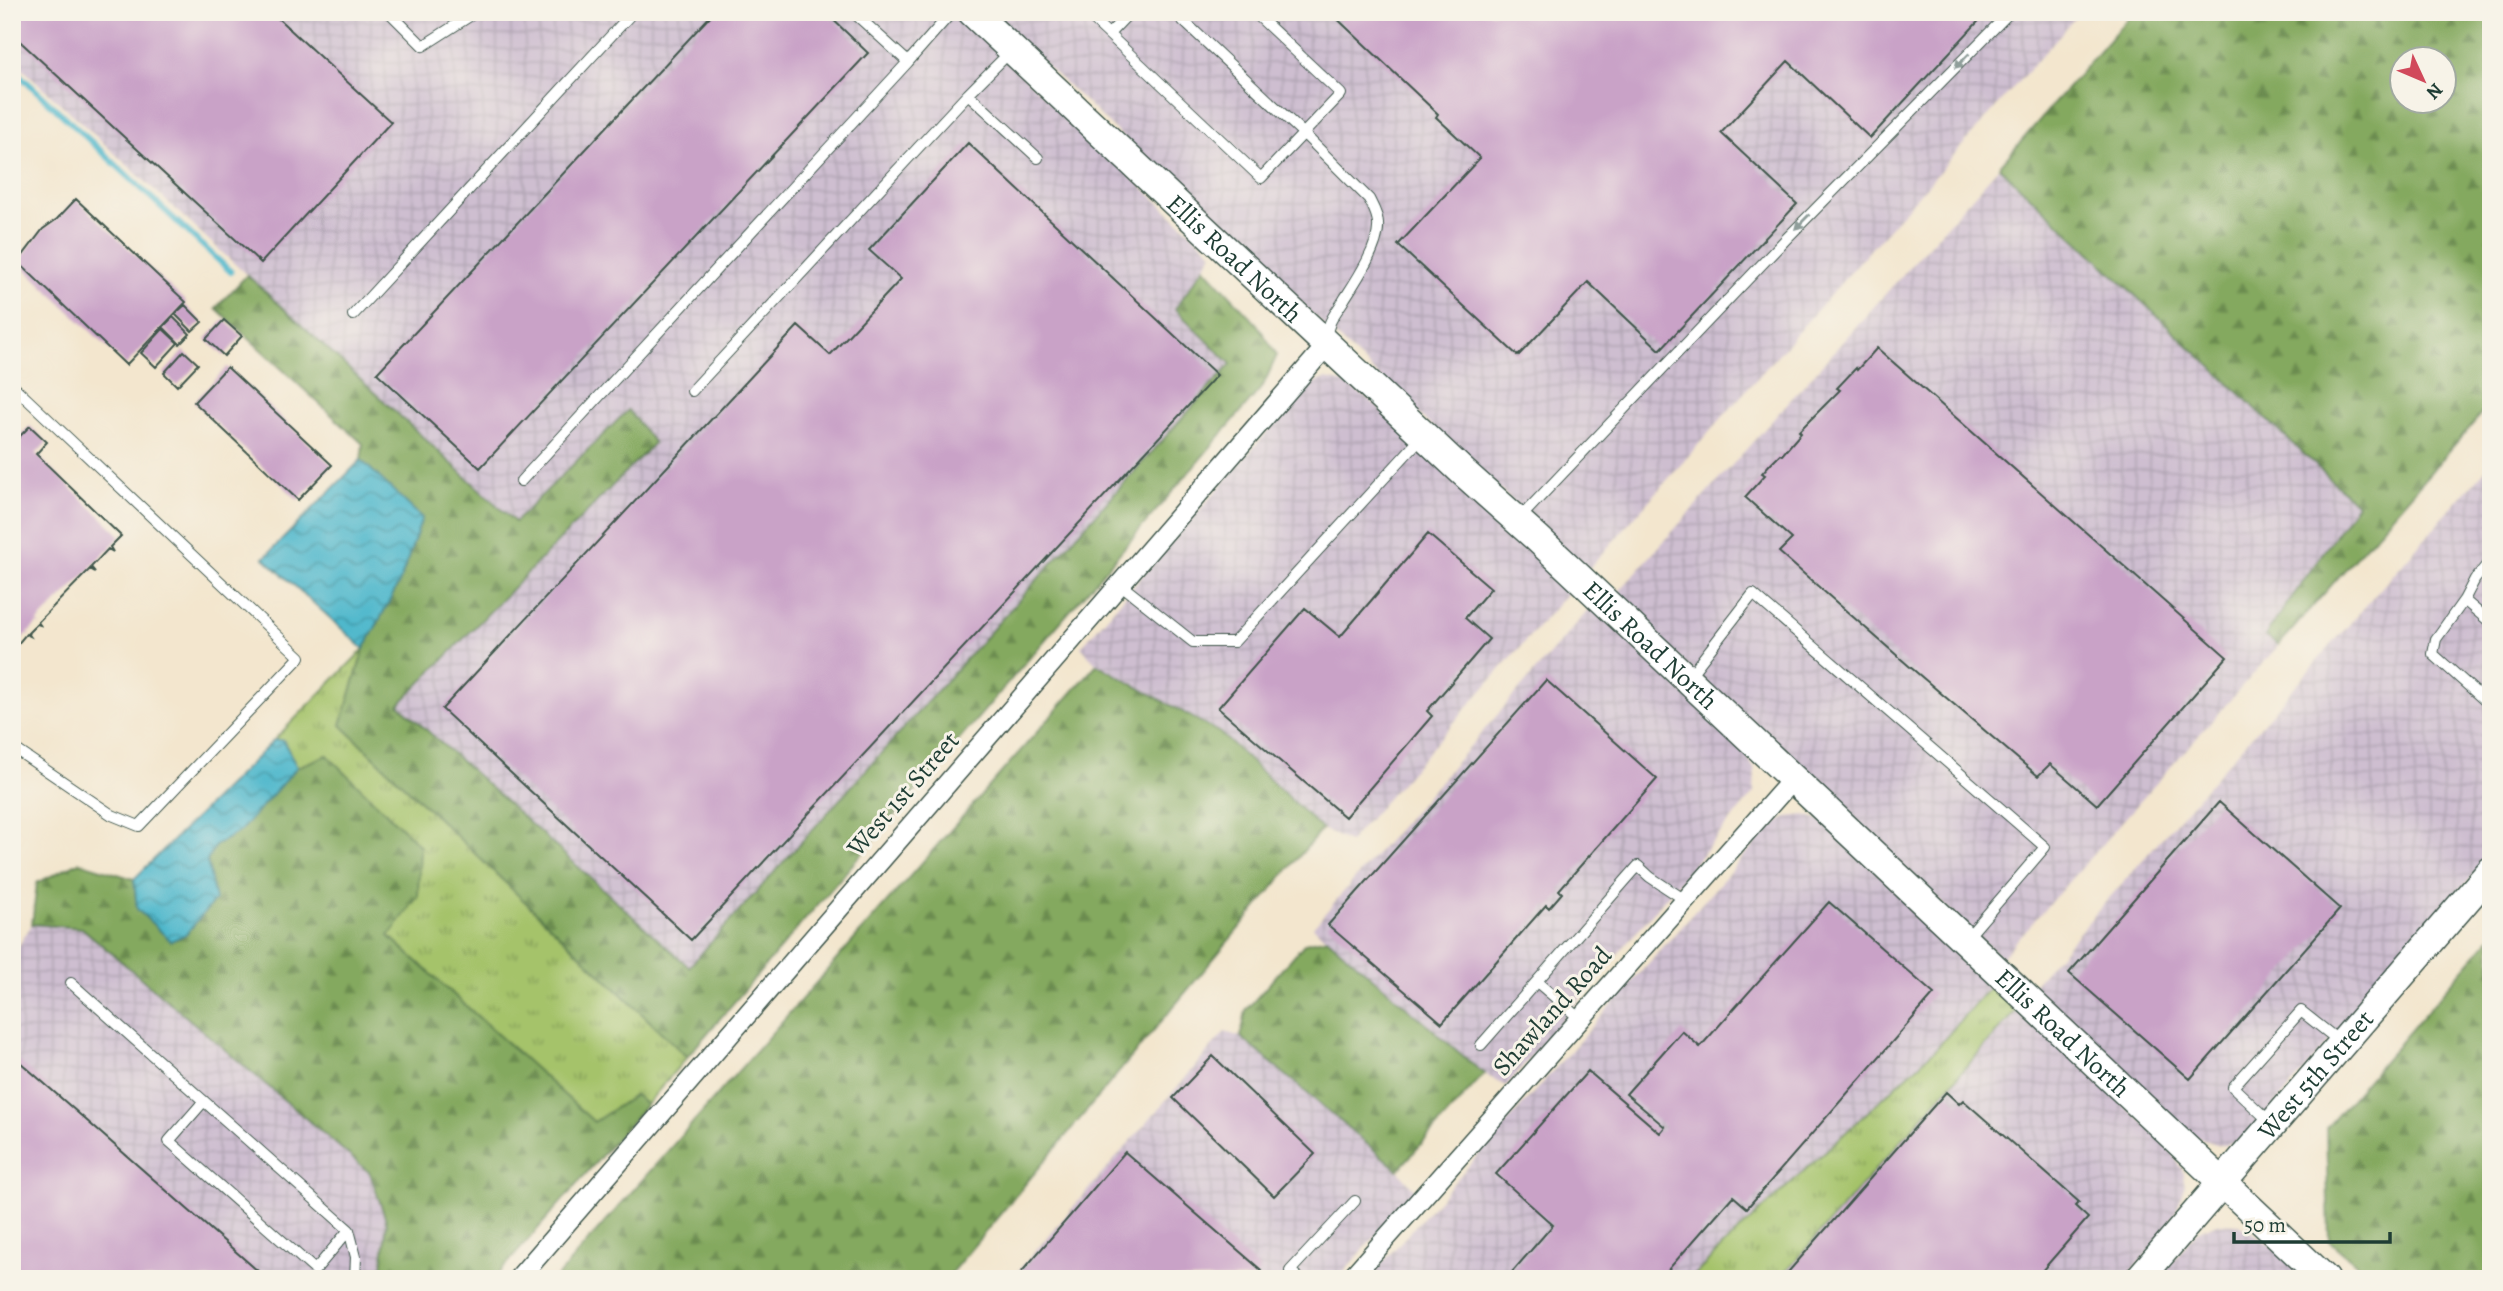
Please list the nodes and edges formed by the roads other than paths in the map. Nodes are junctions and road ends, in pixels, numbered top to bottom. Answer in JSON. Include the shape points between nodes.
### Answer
{"nodes":[{"id":1,"x":389,"y":12,"type":"edge"},
{"id":2,"x":476,"y":12,"type":"edge"},
{"id":3,"x":633,"y":12,"type":"edge"},
{"id":4,"x":853,"y":12,"type":"edge"},
{"id":5,"x":951,"y":12,"type":"edge"},
{"id":6,"x":972,"y":12,"type":"edge"},
{"id":7,"x":1085,"y":12,"type":"edge"},
{"id":8,"x":1130,"y":12,"type":"edge"},
{"id":9,"x":1174,"y":12,"type":"edge"},
{"id":10,"x":1254,"y":12,"type":"edge"},
{"id":11,"x":2011,"y":12,"type":"edge"},
{"id":12,"x":1109,"y":34,"type":"junction"},
{"id":13,"x":1012,"y":50,"type":"junction"},
{"id":14,"x":908,"y":62,"type":"junction"},
{"id":15,"x":968,"y":94,"type":"junction"},
{"id":16,"x":1303,"y":133,"type":"junction"},
{"id":17,"x":1038,"y":158,"type":"dead end"},
{"id":18,"x":353,"y":315,"type":"dead end"},
{"id":19,"x":1328,"y":344,"type":"junction"},
{"id":20,"x":12,"y":385,"type":"edge"},
{"id":21,"x":692,"y":391,"type":"dead end"},
{"id":22,"x":1424,"y":435,"type":"junction"},
{"id":23,"x":521,"y":481,"type":"dead end"},
{"id":24,"x":1517,"y":521,"type":"junction"},
{"id":25,"x":2491,"y":560,"type":"edge"},
{"id":26,"x":1120,"y":584,"type":"junction"},
{"id":27,"x":2464,"y":600,"type":"junction"},
{"id":28,"x":2491,"y":623,"type":"edge"},
{"id":29,"x":1687,"y":680,"type":"junction"},
{"id":30,"x":2491,"y":706,"type":"edge"},
{"id":31,"x":12,"y":747,"type":"edge"},
{"id":32,"x":1793,"y":779,"type":"junction"},
{"id":33,"x":2491,"y":871,"type":"edge"},
{"id":34,"x":1685,"y":900,"type":"junction"},
{"id":35,"x":1964,"y":941,"type":"junction"},
{"id":36,"x":71,"y":982,"type":"dead end"},
{"id":37,"x":1537,"y":982,"type":"junction"},
{"id":38,"x":1580,"y":1019,"type":"junction"},
{"id":39,"x":2342,"y":1044,"type":"junction"},
{"id":40,"x":1481,"y":1045,"type":"dead end"},
{"id":41,"x":204,"y":1101,"type":"junction"},
{"id":42,"x":2272,"y":1125,"type":"junction"},
{"id":43,"x":2223,"y":1181,"type":"junction"},
{"id":44,"x":1355,"y":1201,"type":"dead end"},
{"id":45,"x":349,"y":1230,"type":"junction"},
{"id":46,"x":355,"y":1279,"type":"edge"},
{"id":47,"x":518,"y":1279,"type":"edge"},
{"id":48,"x":1300,"y":1279,"type":"edge"},
{"id":49,"x":1350,"y":1279,"type":"edge"},
{"id":50,"x":2139,"y":1279,"type":"edge"},
{"id":51,"x":2325,"y":1279,"type":"edge"}],
"edges":[{"from":1,"to":2,"type":"lane","via":[[424,46]]},
{"from":3,"to":18,"type":"lane"},
{"from":4,"to":14,"type":"lane"},
{"from":5,"to":14,"type":"lane"},
{"from":6,"to":13,"type":"street","name":"Ellis Road North"},
{"from":7,"to":12,"type":"lane"},
{"from":8,"to":12,"type":"lane"},
{"from":9,"to":16,"type":"lane"},
{"from":10,"to":16,"type":"lane","via":[[1341,94]]},
{"from":11,"to":24,"type":"lane","one_way":true},
{"from":12,"to":16,"type":"lane","via":[[1261,178]]},
{"from":13,"to":15,"type":"lane"},
{"from":13,"to":19,"type":"street","name":"Ellis Road North"},
{"from":14,"to":23,"type":"lane"},
{"from":15,"to":17,"type":"lane"},
{"from":15,"to":21,"type":"lane"},
{"from":16,"to":19,"type":"lane","via":[[1368,199],[1379,226],[1376,241],[1330,320]]},
{"from":19,"to":22,"type":"street","name":"Ellis Road North"},
{"from":19,"to":26,"type":"street","name":"West 1st Street"},
{"from":20,"to":31,"type":"lane","via":[[300,657],[139,826],[112,815]]},
{"from":22,"to":24,"type":"street","name":"Ellis Road North"},
{"from":22,"to":26,"type":"lane","via":[[1234,642],[1193,642]]},
{"from":24,"to":29,"type":"street","name":"Ellis Road North"},
{"from":25,"to":27,"type":"lane"},
{"from":26,"to":47,"type":"street","name":"West 1st Street"},
{"from":27,"to":28,"type":"lane"},
{"from":27,"to":30,"type":"lane","via":[[2436,639],[2433,654]]},
{"from":29,"to":32,"type":"street","name":"Ellis Road North"},
{"from":29,"to":35,"type":"lane","via":[[1754,594],[2045,847]]},
{"from":32,"to":34,"type":"street","name":"Shawland Road"},
{"from":32,"to":35,"type":"street","name":"Ellis Road North"},
{"from":33,"to":39,"type":"street","name":"West 5th Street"},
{"from":34,"to":37,"type":"lane","via":[[1638,866]]},
{"from":34,"to":38,"type":"street","name":"Shawland Road"},
{"from":35,"to":43,"type":"street","name":"Ellis Road North"},
{"from":36,"to":41,"type":"lane"},
{"from":37,"to":38,"type":"lane"},
{"from":37,"to":40,"type":"lane"},
{"from":38,"to":49,"type":"street","name":"Shawland Road"},
{"from":39,"to":42,"type":"street","name":"West 5th Street"},
{"from":39,"to":42,"type":"lane","via":[[2301,1011],[2233,1087]]},
{"from":41,"to":45,"type":"lane"},
{"from":41,"to":45,"type":"lane","via":[[169,1141],[315,1270]]},
{"from":42,"to":43,"type":"street","name":"West 5th Street"},
{"from":43,"to":50,"type":"street","name":"West 5th Street"},
{"from":43,"to":51,"type":"street","name":"Ellis Road North"},
{"from":44,"to":48,"type":"lane","via":[[1290,1271]]},
{"from":45,"to":46,"type":"lane","via":[[356,1257]]}]}
